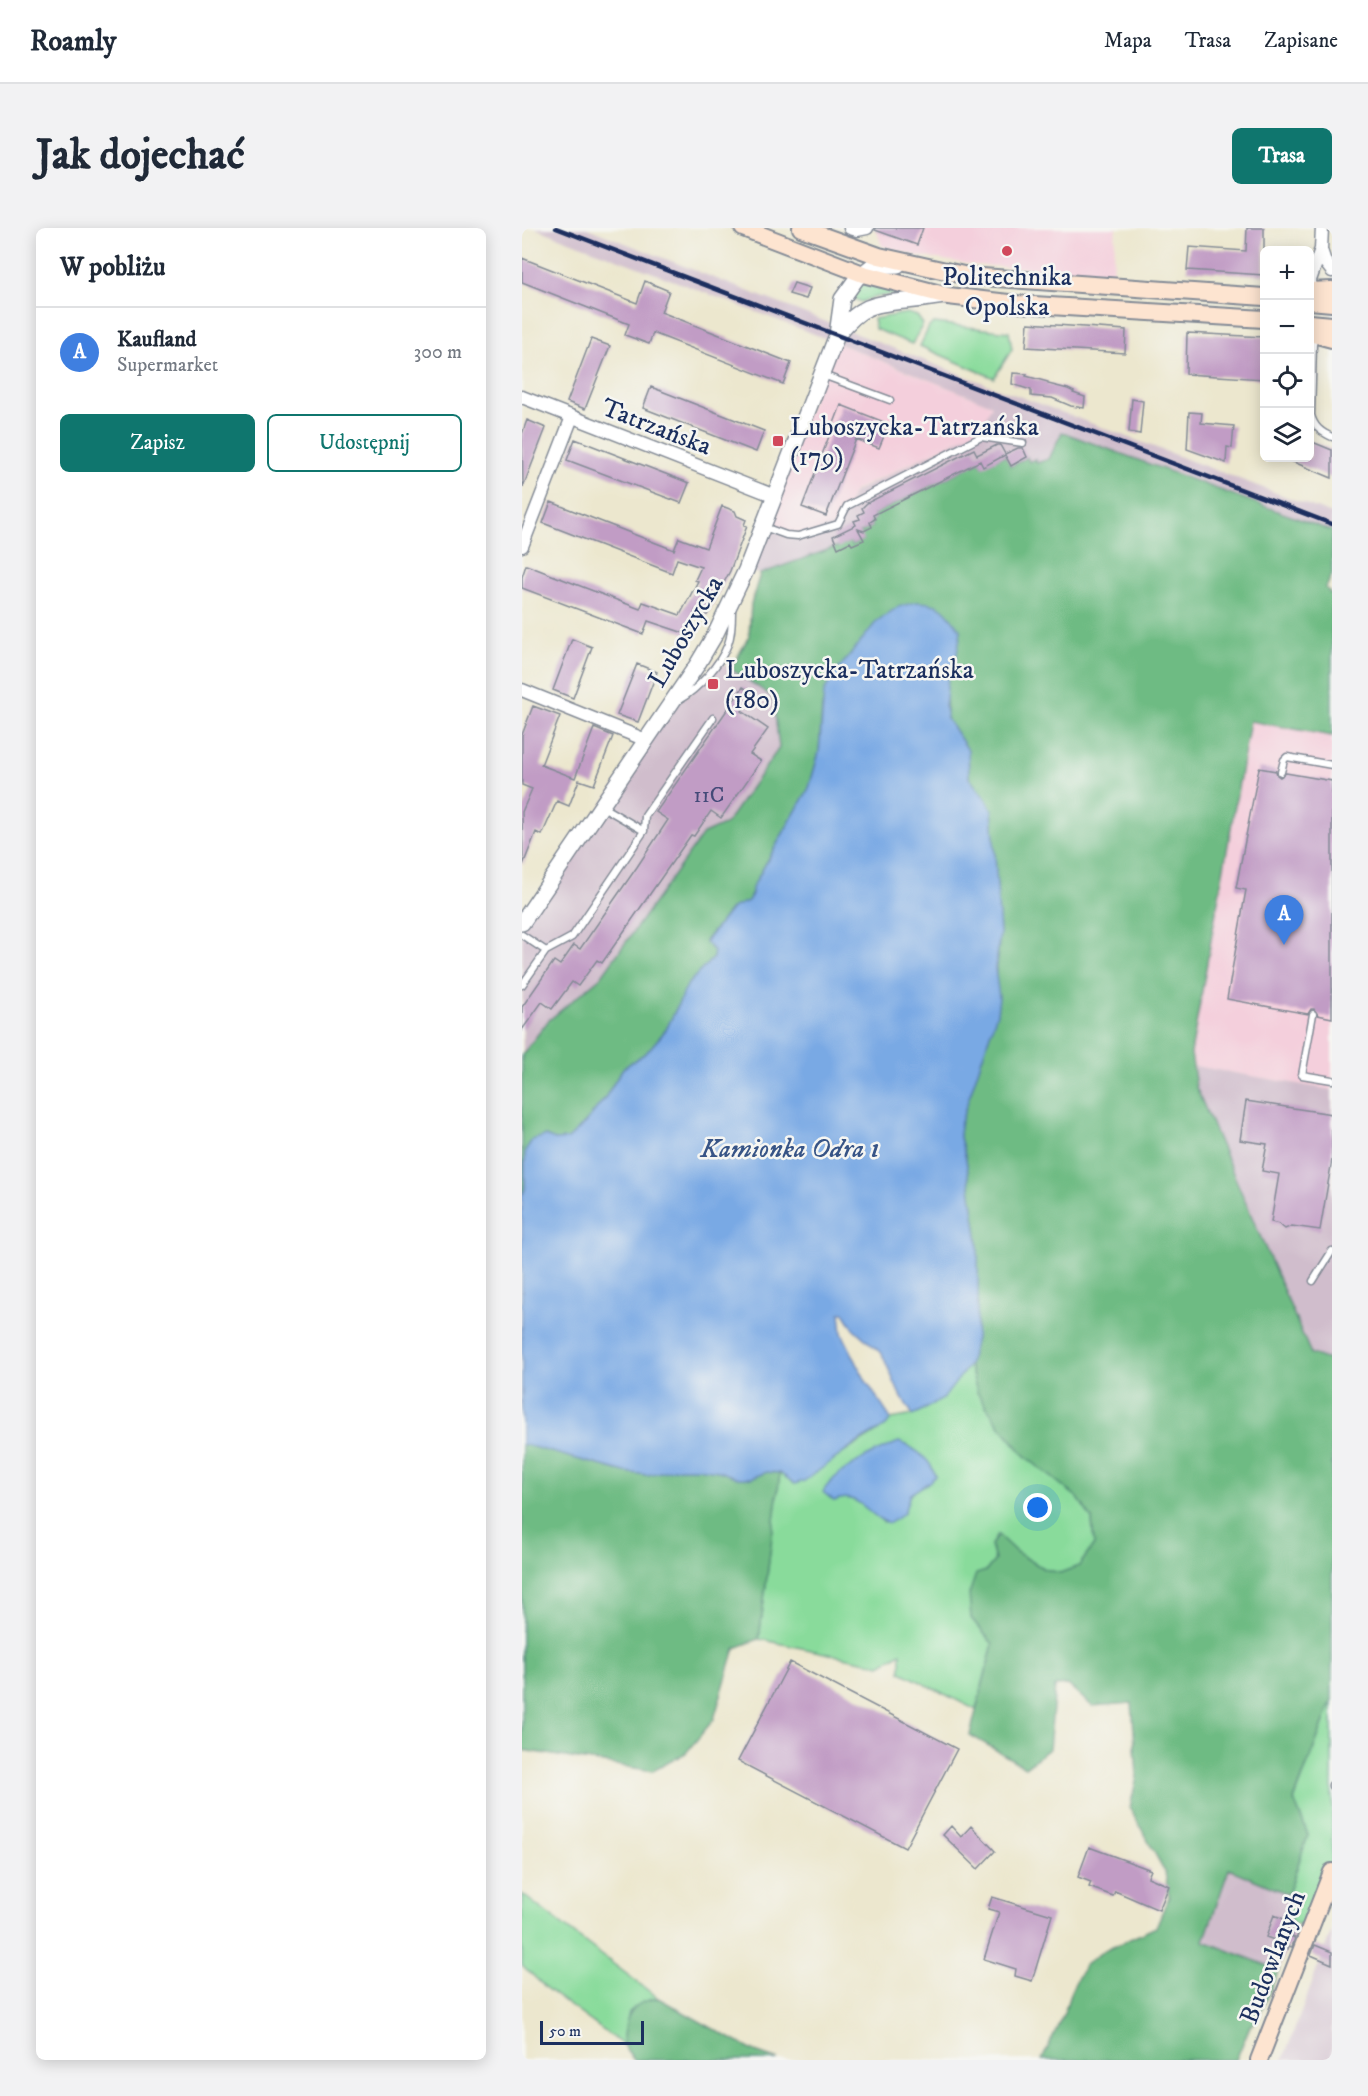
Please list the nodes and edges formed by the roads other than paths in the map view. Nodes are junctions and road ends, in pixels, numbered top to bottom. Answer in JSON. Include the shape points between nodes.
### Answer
{"nodes":[{"id":1,"x":743,"y":228,"type":"edge"},
{"id":2,"x":801,"y":228,"type":"edge"},
{"id":3,"x":850,"y":228,"type":"edge"},
{"id":4,"x":867,"y":228,"type":"edge"},
{"id":5,"x":1322,"y":228,"type":"edge"},
{"id":6,"x":1321,"y":249,"type":"junction"},
{"id":7,"x":806,"y":253,"type":"junction"},
{"id":8,"x":913,"y":265,"type":"junction"},
{"id":9,"x":1314,"y":269,"type":"edge"},
{"id":10,"x":1332,"y":271,"type":"edge"},
{"id":11,"x":863,"y":273,"type":"junction"},
{"id":12,"x":1332,"y":290,"type":"edge"},
{"id":13,"x":847,"y":291,"type":"junction"},
{"id":14,"x":1314,"y":291,"type":"edge"},
{"id":15,"x":948,"y":296,"type":"junction"},
{"id":16,"x":1260,"y":296,"type":"edge"},
{"id":17,"x":1314,"y":301,"type":"edge"},
{"id":18,"x":1332,"y":303,"type":"edge"},
{"id":19,"x":1260,"y":319,"type":"edge"},
{"id":20,"x":1332,"y":325,"type":"edge"},
{"id":21,"x":1317,"y":332,"type":"edge"},
{"id":22,"x":837,"y":335,"type":"junction"},
{"id":23,"x":822,"y":375,"type":"junction"},
{"id":24,"x":522,"y":398,"type":"edge"},
{"id":25,"x":890,"y":400,"type":"dead end"},
{"id":26,"x":572,"y":417,"type":"junction"},
{"id":27,"x":1332,"y":437,"type":"edge"},
{"id":28,"x":1023,"y":443,"type":"dead end"},
{"id":29,"x":775,"y":496,"type":"junction"},
{"id":30,"x":764,"y":527,"type":"junction"},
{"id":31,"x":522,"y":546,"type":"edge"},
{"id":32,"x":522,"y":690,"type":"edge"},
{"id":33,"x":713,"y":718,"type":"dead end"},
{"id":34,"x":646,"y":740,"type":"junction"},
{"id":35,"x":1332,"y":765,"type":"edge"},
{"id":36,"x":1281,"y":772,"type":"dead end"},
{"id":37,"x":600,"y":805,"type":"junction"},
{"id":38,"x":644,"y":831,"type":"junction"},
{"id":39,"x":522,"y":923,"type":"edge"},
{"id":40,"x":522,"y":935,"type":"edge"},
{"id":41,"x":546,"y":951,"type":"junction"},
{"id":42,"x":522,"y":985,"type":"edge"},
{"id":43,"x":1313,"y":1014,"type":"dead end"},
{"id":44,"x":1332,"y":1080,"type":"edge"},
{"id":45,"x":1332,"y":1251,"type":"edge"},
{"id":46,"x":1313,"y":1281,"type":"dead end"},
{"id":47,"x":1332,"y":1872,"type":"edge"},
{"id":48,"x":1259,"y":2060,"type":"edge"}],
"edges":[{"from":1,"to":7,"type":"main road"},
{"from":2,"to":8,"type":"main road"},
{"from":3,"to":4,"type":"street"},
{"from":5,"to":6,"type":"street"},
{"from":6,"to":9,"type":"street"},
{"from":6,"to":10,"type":"street"},
{"from":7,"to":11,"type":"main road"},
{"from":7,"to":13,"type":"street","via":[[837,271]]},
{"from":8,"to":11,"type":"street","via":[[880,264]]},
{"from":8,"to":16,"type":"main road","via":[[984,279]]},
{"from":11,"to":13,"type":"street"},
{"from":11,"to":15,"type":"main road"},
{"from":12,"to":14,"type":"main road"},
{"from":13,"to":22,"type":"street","via":[[842,299]]},
{"from":15,"to":19,"type":"main road"},
{"from":15,"to":22,"type":"street","via":[[873,304],[850,319]]},
{"from":17,"to":18,"type":"main road"},
{"from":20,"to":21,"type":"main road"},
{"from":21,"to":27,"type":"lane","via":[[1313,344],[1311,415],[1313,423]]},
{"from":22,"to":23,"type":"street","name":"Luboszycka"},
{"from":23,"to":25,"type":"lane"},
{"from":23,"to":29,"type":"street","name":"Luboszycka"},
{"from":24,"to":26,"type":"street","name":"Tatrzańska"},
{"from":26,"to":29,"type":"street","name":"Tatrzańska"},
{"from":26,"to":31,"type":"street"},
{"from":28,"to":30,"type":"lane","via":[[981,437],[847,506],[838,524],[798,536]]},
{"from":29,"to":30,"type":"street","name":"Luboszycka"},
{"from":30,"to":34,"type":"street","name":"Luboszycka","via":[[732,602],[697,665]]},
{"from":32,"to":34,"type":"street"},
{"from":33,"to":38,"type":"lane","via":[[645,816]]},
{"from":34,"to":37,"type":"street","name":"Luboszycka"},
{"from":35,"to":36,"type":"lane","via":[[1287,757]]},
{"from":37,"to":38,"type":"lane"},
{"from":37,"to":39,"type":"street","name":"Luboszycka"},
{"from":38,"to":41,"type":"lane","via":[[572,937]]},
{"from":40,"to":41,"type":"lane"},
{"from":41,"to":42,"type":"lane"},
{"from":43,"to":44,"type":"lane","via":[[1302,1075]]},
{"from":45,"to":46,"type":"lane"},
{"from":47,"to":48,"type":"main road","name":"Budowlanych"}]}
